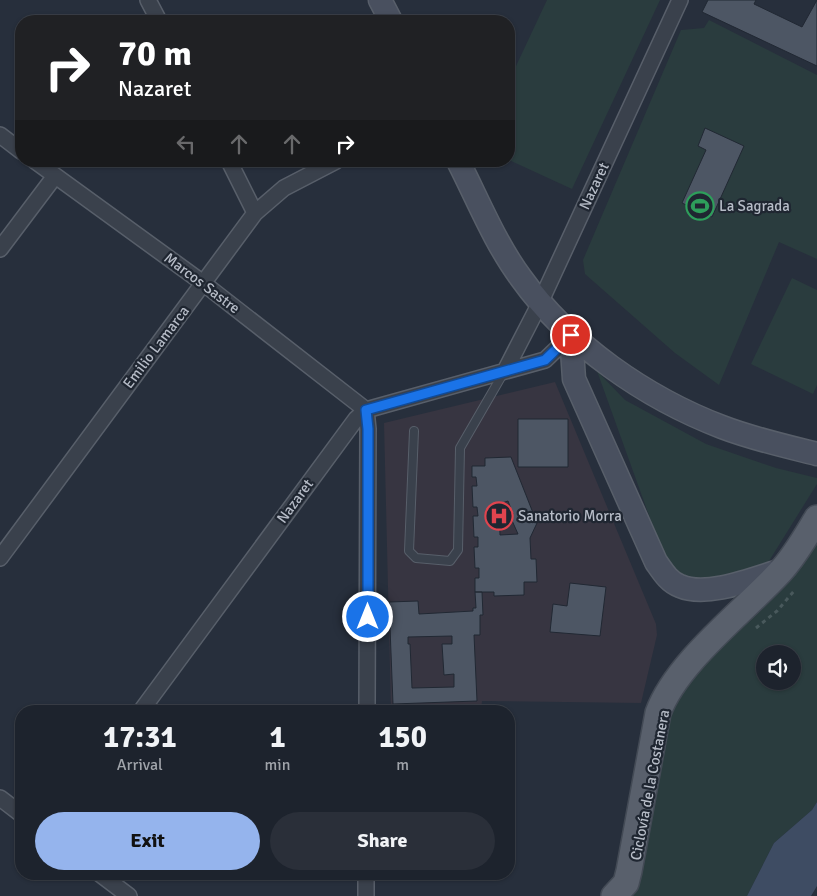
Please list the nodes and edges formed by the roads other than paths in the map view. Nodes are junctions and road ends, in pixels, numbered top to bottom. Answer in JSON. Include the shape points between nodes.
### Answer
{"nodes":[{"id":1,"x":148,"y":0,"type":"edge"},
{"id":2,"x":380,"y":0,"type":"edge"},
{"id":3,"x":680,"y":0,"type":"edge"},
{"id":4,"x":156,"y":15,"type":"edge"},
{"id":5,"x":388,"y":15,"type":"edge"},
{"id":6,"x":0,"y":135,"type":"edge"},
{"id":7,"x":15,"y":146,"type":"edge"},
{"id":8,"x":43,"y":167,"type":"edge"},
{"id":9,"x":232,"y":167,"type":"edge"},
{"id":10,"x":324,"y":167,"type":"edge"},
{"id":11,"x":461,"y":167,"type":"edge"},
{"id":12,"x":54,"y":176,"type":"junction"},
{"id":13,"x":255,"y":213,"type":"junction"},
{"id":14,"x":0,"y":249,"type":"edge"},
{"id":15,"x":203,"y":283,"type":"junction"},
{"id":16,"x":540,"y":303,"type":"junction"},
{"id":17,"x":571,"y":335,"type":"junction"},
{"id":18,"x":505,"y":371,"type":"junction"},
{"id":19,"x":366,"y":410,"type":"junction"},
{"id":20,"x":414,"y":431,"type":"dead end"},
{"id":21,"x":817,"y":454,"type":"edge"},
{"id":22,"x":817,"y":518,"type":"edge"},
{"id":23,"x":0,"y":558,"type":"edge"},
{"id":24,"x":790,"y":577,"type":"junction"},
{"id":25,"x":145,"y":705,"type":"edge"},
{"id":26,"x":367,"y":705,"type":"edge"},
{"id":27,"x":0,"y":798,"type":"edge"},
{"id":28,"x":15,"y":809,"type":"edge"},
{"id":29,"x":108,"y":880,"type":"edge"},
{"id":30,"x":366,"y":880,"type":"edge"},
{"id":31,"x":129,"y":896,"type":"edge"},
{"id":32,"x":366,"y":896,"type":"edge"},
{"id":33,"x":614,"y":896,"type":"edge"}],
"edges":[{"from":1,"to":4,"type":"street"},
{"from":2,"to":5,"type":"main road"},
{"from":3,"to":16,"type":"street","name":"Nazaret"},
{"from":6,"to":7,"type":"street"},
{"from":8,"to":12,"type":"street","name":"Marcos Sastre"},
{"from":9,"to":13,"type":"street"},
{"from":10,"to":13,"type":"street","name":"Emilio Lamarca","via":[[284,188]]},
{"from":11,"to":16,"type":"main road","via":[[504,251]]},
{"from":12,"to":14,"type":"street"},
{"from":12,"to":15,"type":"street","name":"Marcos Sastre"},
{"from":13,"to":15,"type":"street","name":"Emilio Lamarca"},
{"from":15,"to":19,"type":"street","name":"Marcos Sastre"},
{"from":15,"to":23,"type":"street","name":"Emilio Lamarca"},
{"from":16,"to":17,"type":"main road"},
{"from":16,"to":18,"type":"street","name":"Nazaret"},
{"from":17,"to":18,"type":"street","via":[[545,360]]},
{"from":17,"to":21,"type":"main road","via":[[628,377],[697,417],[758,439]]},
{"from":17,"to":24,"type":"main road","via":[[574,379],[656,562],[668,579],[693,590]]},
{"from":18,"to":19,"type":"street"},
{"from":18,"to":20,"type":"lane","via":[[460,448],[458,550],[450,561],[416,558],[409,551]]},
{"from":19,"to":25,"type":"street","name":"Nazaret","via":[[356,419]]},
{"from":19,"to":26,"type":"street"},
{"from":22,"to":24,"type":"main road"},
{"from":24,"to":33,"type":"main road","via":[[681,673],[663,699],[629,871],[626,883]]},
{"from":27,"to":28,"type":"street"},
{"from":29,"to":31,"type":"street"},
{"from":30,"to":32,"type":"street"}]}
